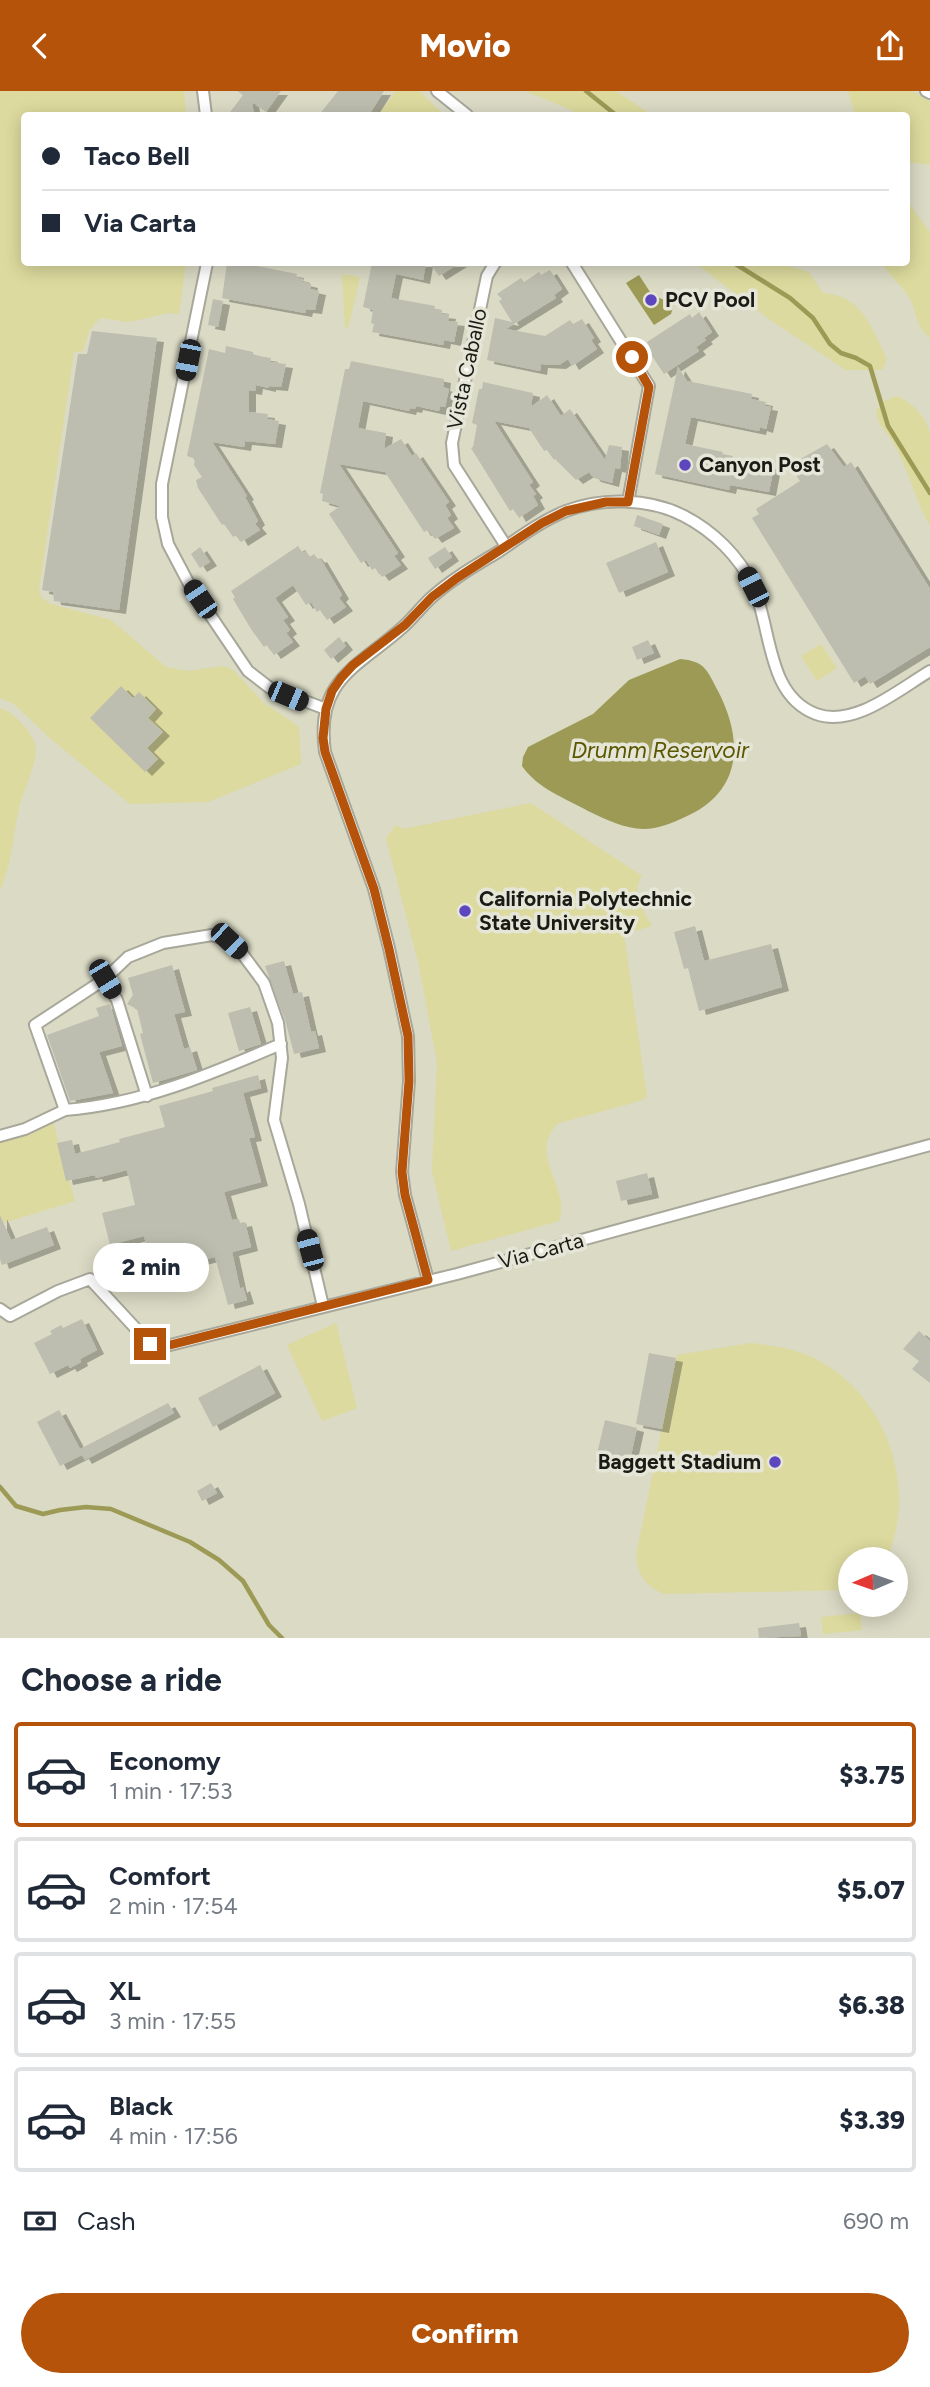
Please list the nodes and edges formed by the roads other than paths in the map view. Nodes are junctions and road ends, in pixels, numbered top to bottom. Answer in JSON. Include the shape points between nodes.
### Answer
{"nodes":[{"id":1,"x":203,"y":91,"type":"edge"},
{"id":2,"x":437,"y":91,"type":"edge"},
{"id":3,"x":206,"y":112,"type":"edge"},
{"id":4,"x":463,"y":112,"type":"edge"},
{"id":5,"x":206,"y":266,"type":"edge"},
{"id":6,"x":493,"y":266,"type":"edge"},
{"id":7,"x":574,"y":266,"type":"edge"},
{"id":8,"x":628,"y":502,"type":"junction"},
{"id":9,"x":506,"y":546,"type":"junction"},
{"id":10,"x":930,"y":671,"type":"edge"},
{"id":11,"x":326,"y":709,"type":"junction"},
{"id":12,"x":105,"y":979,"type":"junction"},
{"id":13,"x":281,"y":1044,"type":"junction"},
{"id":14,"x":147,"y":1096,"type":"junction"},
{"id":15,"x":65,"y":1110,"type":"junction"},
{"id":16,"x":0,"y":1136,"type":"edge"},
{"id":17,"x":930,"y":1145,"type":"edge"},
{"id":18,"x":428,"y":1280,"type":"junction"},
{"id":19,"x":323,"y":1306,"type":"junction"},
{"id":20,"x":0,"y":1309,"type":"edge"}],
"edges":[{"from":1,"to":3,"type":"street"},
{"from":2,"to":4,"type":"street"},
{"from":5,"to":11,"type":"street","via":[[162,484],[168,544],[248,671],[270,688]]},
{"from":6,"to":9,"type":"street","name":"Vista Caballo","via":[[487,276],[452,443],[454,465]]},
{"from":7,"to":8,"type":"street","via":[[649,387]]},
{"from":8,"to":9,"type":"street","via":[[566,511]]},
{"from":8,"to":10,"type":"street","via":[[677,513],[712,533],[732,554],[753,587],[778,672],[797,704],[816,714],[844,717],[859,713]]},
{"from":9,"to":11,"type":"street","via":[[432,597],[405,625],[353,665],[332,691]]},
{"from":11,"to":18,"type":"street","via":[[325,752],[374,889],[408,1036],[402,1172]]},
{"from":12,"to":13,"type":"street","via":[[128,957],[163,943],[212,935],[229,941],[264,983]]},
{"from":12,"to":14,"type":"street","via":[[117,1000]]},
{"from":12,"to":15,"type":"street","via":[[35,1025]]},
{"from":13,"to":14,"type":"street"},
{"from":13,"to":19,"type":"street","via":[[274,1120]]},
{"from":14,"to":15,"type":"street"},
{"from":15,"to":16,"type":"street"},
{"from":17,"to":18,"type":"street","name":"Via Carta"},
{"from":18,"to":19,"type":"street","name":"Via Carta"},
{"from":19,"to":20,"type":"street","name":"Via Carta","via":[[170,1345],[150,1344],[90,1279],[10,1316]]}]}
